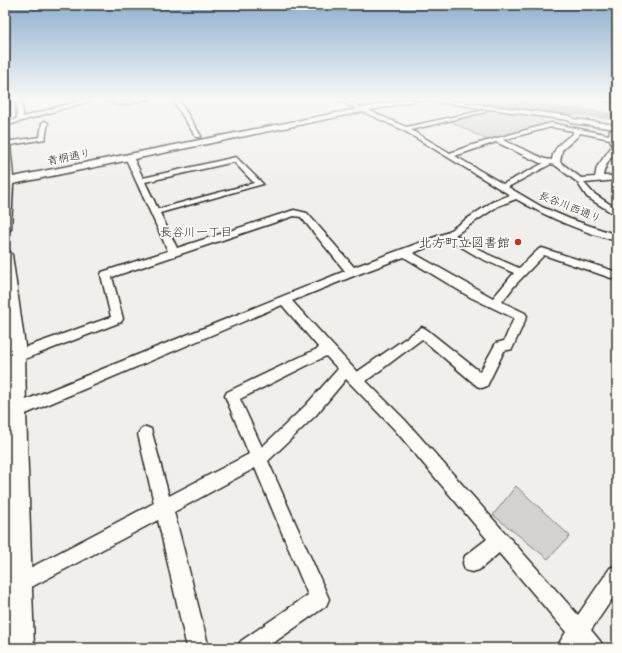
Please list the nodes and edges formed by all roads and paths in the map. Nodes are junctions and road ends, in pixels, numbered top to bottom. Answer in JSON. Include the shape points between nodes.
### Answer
{"nodes":[{"id":1,"x":44,"y":129,"type":"edge"},
{"id":2,"x":194,"y":129,"type":"edge"},
{"id":3,"x":270,"y":129,"type":"edge"},
{"id":4,"x":408,"y":129,"type":"edge"},
{"id":5,"x":535,"y":129,"type":"edge"},
{"id":6,"x":614,"y":129,"type":"edge"},
{"id":7,"x":577,"y":130,"type":"joint"},
{"id":8,"x":5,"y":132,"type":"edge"},
{"id":9,"x":198,"y":136,"type":"dead end"},
{"id":10,"x":497,"y":140,"type":"junction"},
{"id":11,"x":615,"y":142,"type":"edge"},
{"id":12,"x":7,"y":144,"type":"junction"},
{"id":13,"x":451,"y":155,"type":"junction"},
{"id":14,"x":129,"y":158,"type":"junction"},
{"id":15,"x":552,"y":162,"type":"junction"},
{"id":16,"x":599,"y":178,"type":"junction"},
{"id":17,"x":617,"y":178,"type":"edge"},
{"id":18,"x":140,"y":181,"type":"junction"},
{"id":19,"x":6,"y":182,"type":"edge"},
{"id":20,"x":581,"y":182,"type":"junction"},
{"id":21,"x":503,"y":188,"type":"junction"},
{"id":22,"x":516,"y":196,"type":"junction"},
{"id":23,"x":155,"y":212,"type":"junction"},
{"id":24,"x":617,"y":213,"type":"edge"},
{"id":25,"x":5,"y":229,"type":"edge"},
{"id":26,"x":449,"y":235,"type":"junction"},
{"id":27,"x":617,"y":238,"type":"edge"},
{"id":28,"x":174,"y":253,"type":"junction"},
{"id":29,"x":405,"y":253,"type":"junction"},
{"id":30,"x":5,"y":255,"type":"edge"},
{"id":31,"x":352,"y":272,"type":"junction"},
{"id":32,"x":521,"y":272,"type":"junction"},
{"id":33,"x":617,"y":276,"type":"edge"},
{"id":34,"x":284,"y":300,"type":"junction"},
{"id":35,"x":495,"y":304,"type":"junction"},
{"id":36,"x":328,"y":349,"type":"junction"},
{"id":37,"x":13,"y":370,"type":"edge"},
{"id":38,"x":351,"y":375,"type":"junction"},
{"id":39,"x":16,"y":411,"type":"junction"},
{"id":40,"x":146,"y":434,"type":"dead end"},
{"id":41,"x":259,"y":458,"type":"junction"},
{"id":42,"x":164,"y":507,"type":"junction"},
{"id":43,"x":500,"y":541,"type":"junction"},
{"id":44,"x":472,"y":563,"type":"dead end"},
{"id":45,"x":617,"y":575,"type":"edge"},
{"id":46,"x":12,"y":587,"type":"edge"},
{"id":47,"x":573,"y":640,"type":"edge"},
{"id":48,"x":20,"y":648,"type":"edge"},
{"id":49,"x":198,"y":648,"type":"edge"},
{"id":50,"x":248,"y":648,"type":"edge"},
{"id":51,"x":593,"y":648,"type":"edge"}],
"edges":[{"from":1,"to":12,"type":"street","via":[[43,138]]},
{"from":2,"to":9,"type":"street"},
{"from":3,"to":14,"type":"street","name":"青桐通り"},
{"from":4,"to":13,"type":"street","name":"長谷川西通り"},
{"from":5,"to":10,"type":"street"},
{"from":6,"to":11,"type":"street"},
{"from":7,"to":11,"type":"street"},
{"from":7,"to":15,"type":"street","via":[[576,135],[567,140],[556,152]]},
{"from":8,"to":12,"type":"street"},
{"from":10,"to":13,"type":"street"},
{"from":10,"to":15,"type":"street","via":[[543,161]]},
{"from":11,"to":16,"type":"street","via":[[601,167]]},
{"from":12,"to":19,"type":"street"},
{"from":13,"to":21,"type":"street","name":"長谷川西通り"},
{"from":14,"to":18,"type":"street"},
{"from":14,"to":19,"type":"street","name":"青桐通り"},
{"from":15,"to":20,"type":"street","via":[[560,164]]},
{"from":15,"to":21,"type":"street"},
{"from":16,"to":17,"type":"street"},
{"from":16,"to":20,"type":"street"},
{"from":18,"to":23,"type":"street"},
{"from":18,"to":23,"type":"street","via":[[236,159],[259,184]]},
{"from":19,"to":25,"type":"street"},
{"from":20,"to":24,"type":"street","via":[[590,195]]},
{"from":21,"to":22,"type":"street","name":"長谷川西通り"},
{"from":22,"to":26,"type":"street","via":[[495,204]]},
{"from":22,"to":27,"type":"street","name":"長谷川西通り","via":[[554,216]]},
{"from":23,"to":28,"type":"street"},
{"from":26,"to":29,"type":"street"},
{"from":26,"to":32,"type":"street","via":[[468,248]]},
{"from":28,"to":31,"type":"street","via":[[299,213],[304,215]]},
{"from":28,"to":37,"type":"street","via":[[106,275],[117,319]]},
{"from":29,"to":31,"type":"street"},
{"from":29,"to":35,"type":"street"},
{"from":30,"to":37,"type":"street","via":[[17,346]]},
{"from":31,"to":34,"type":"street"},
{"from":32,"to":33,"type":"street","via":[[542,251]]},
{"from":32,"to":35,"type":"street"},
{"from":34,"to":36,"type":"street"},
{"from":34,"to":39,"type":"street"},
{"from":35,"to":38,"type":"street","via":[[520,316],[508,345],[500,347],[482,382],[422,332]]},
{"from":36,"to":38,"type":"street"},
{"from":36,"to":41,"type":"street","via":[[232,396]]},
{"from":37,"to":39,"type":"street"},
{"from":38,"to":41,"type":"street"},
{"from":38,"to":43,"type":"street","via":[[400,425]]},
{"from":39,"to":46,"type":"street"},
{"from":40,"to":42,"type":"street"},
{"from":41,"to":42,"type":"street"},
{"from":41,"to":50,"type":"street","via":[[319,599]]},
{"from":42,"to":46,"type":"street"},
{"from":42,"to":49,"type":"street"},
{"from":43,"to":44,"type":"street"},
{"from":43,"to":47,"type":"street"},
{"from":45,"to":47,"type":"street"},
{"from":46,"to":48,"type":"street"},
{"from":47,"to":51,"type":"street"}]}
